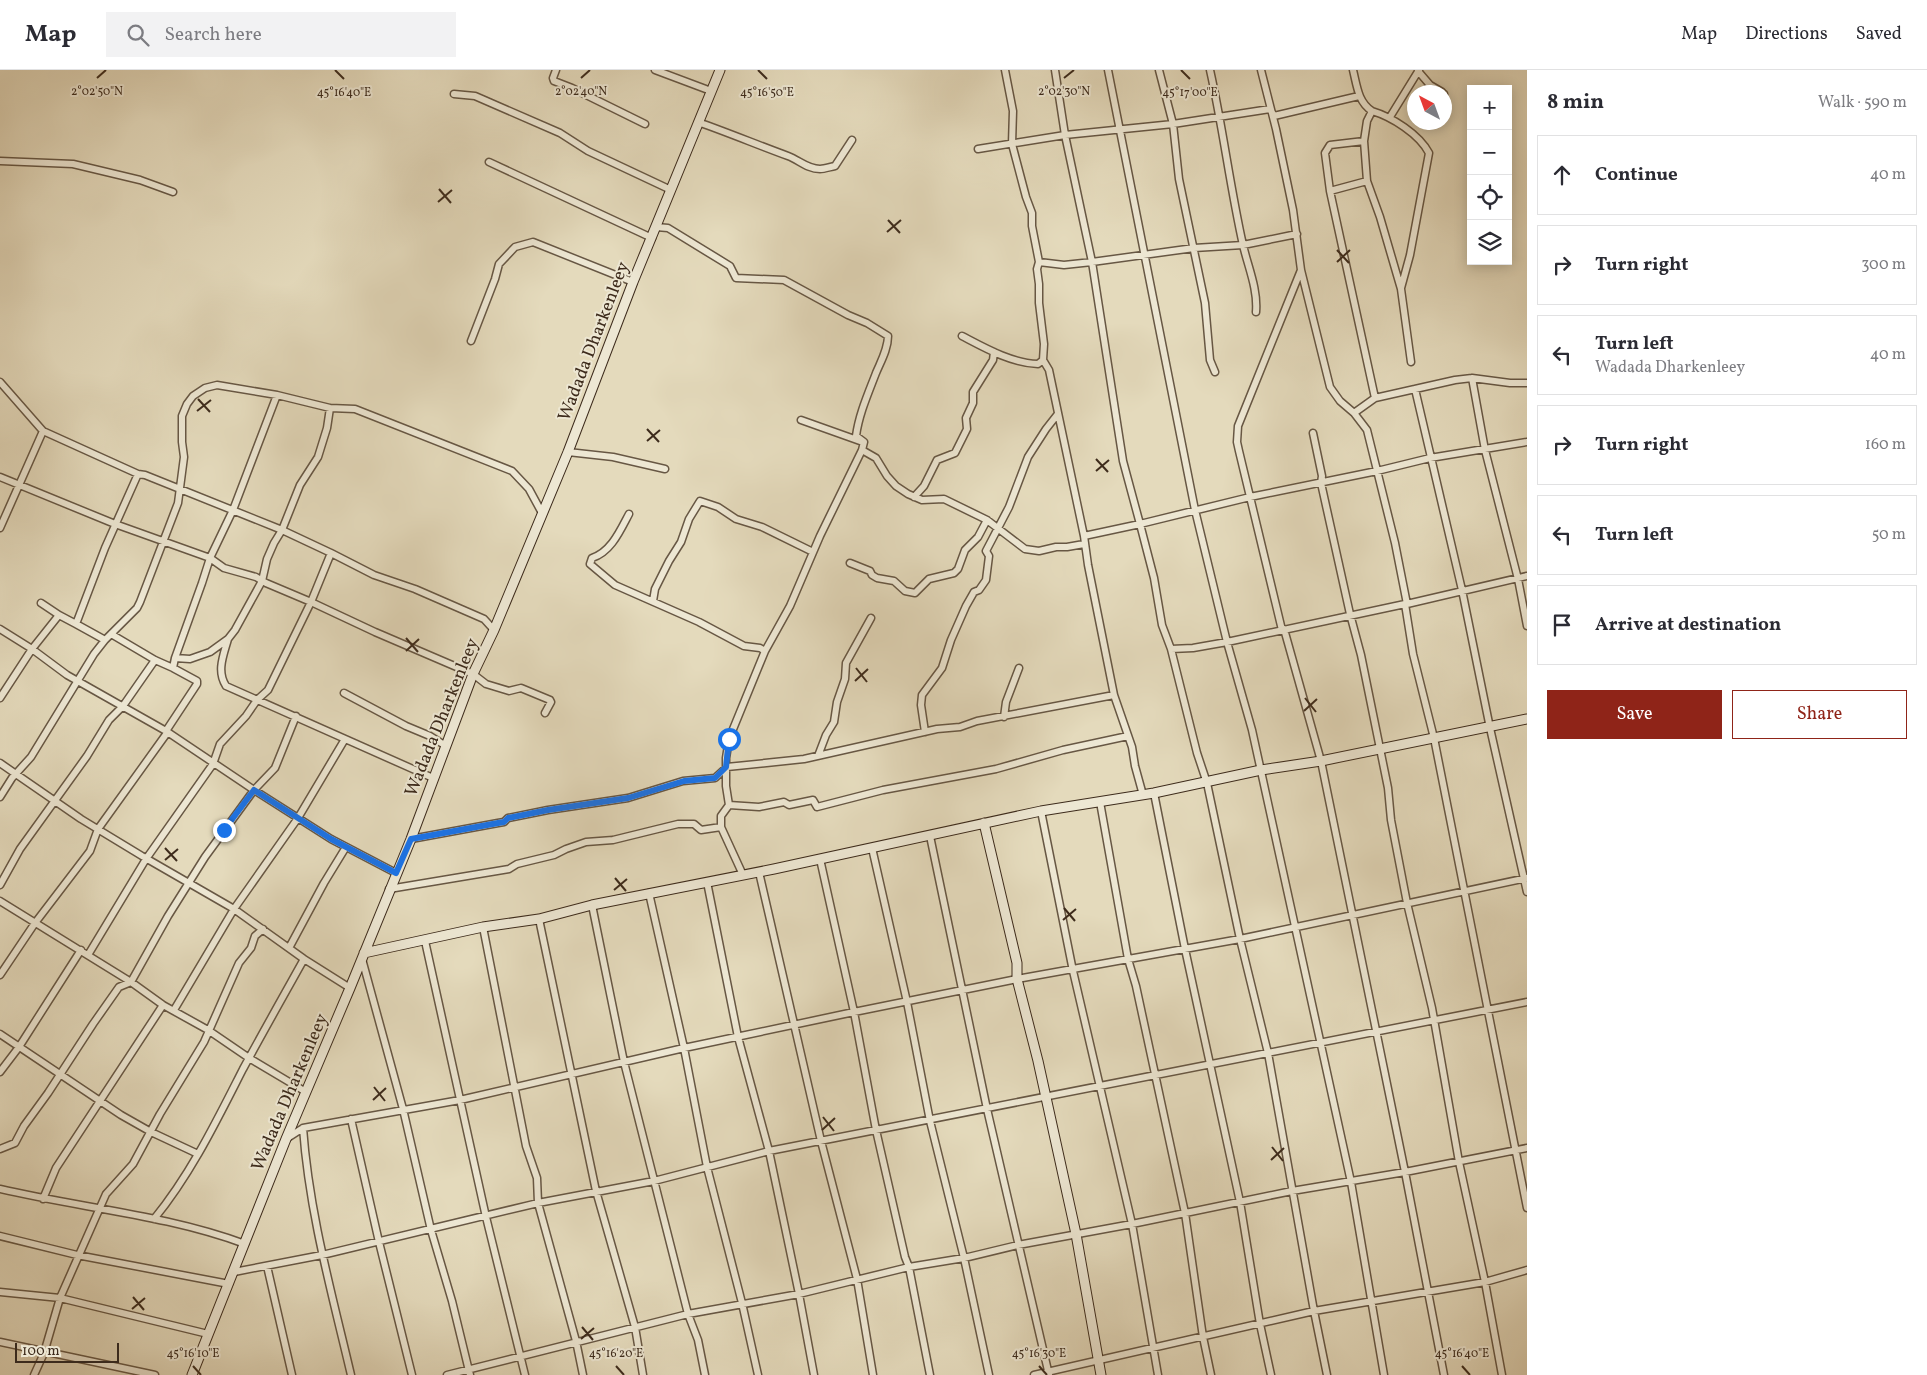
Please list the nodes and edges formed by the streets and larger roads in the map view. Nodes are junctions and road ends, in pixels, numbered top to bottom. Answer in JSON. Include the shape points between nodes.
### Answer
{"nodes":[{"id":1,"x":556,"y":70,"type":"edge"},
{"id":2,"x":655,"y":70,"type":"edge"},
{"id":3,"x":720,"y":70,"type":"edge"},
{"id":4,"x":1005,"y":70,"type":"edge"},
{"id":5,"x":1055,"y":70,"type":"edge"},
{"id":6,"x":1108,"y":70,"type":"edge"},
{"id":7,"x":1159,"y":70,"type":"edge"},
{"id":8,"x":1210,"y":70,"type":"edge"},
{"id":9,"x":1261,"y":70,"type":"edge"},
{"id":10,"x":1353,"y":70,"type":"edge"},
{"id":11,"x":1418,"y":71,"type":"edge"},
{"id":12,"x":1430,"y":85,"type":"edge"},
{"id":13,"x":711,"y":91,"type":"junction"},
{"id":14,"x":454,"y":94,"type":"dead end"},
{"id":15,"x":1359,"y":96,"type":"junction"},
{"id":16,"x":1270,"y":109,"type":"junction"},
{"id":17,"x":1372,"y":111,"type":"junction"},
{"id":18,"x":1221,"y":116,"type":"junction"},
{"id":19,"x":1390,"y":116,"type":"junction"},
{"id":20,"x":698,"y":122,"type":"junction"},
{"id":21,"x":646,"y":124,"type":"dead end"},
{"id":22,"x":1173,"y":124,"type":"junction"},
{"id":23,"x":1118,"y":130,"type":"junction"},
{"id":24,"x":1065,"y":136,"type":"junction"},
{"id":25,"x":852,"y":140,"type":"dead end"},
{"id":26,"x":1364,"y":141,"type":"junction"},
{"id":27,"x":1012,"y":144,"type":"junction"},
{"id":28,"x":978,"y":149,"type":"dead end"},
{"id":29,"x":0,"y":162,"type":"edge"},
{"id":30,"x":489,"y":162,"type":"dead end"},
{"id":31,"x":1368,"y":181,"type":"junction"},
{"id":32,"x":671,"y":190,"type":"junction"},
{"id":33,"x":173,"y":192,"type":"dead end"},
{"id":34,"x":1330,"y":192,"type":"junction"},
{"id":35,"x":656,"y":227,"type":"junction"},
{"id":36,"x":1296,"y":234,"type":"junction"},
{"id":37,"x":652,"y":238,"type":"junction"},
{"id":38,"x":1243,"y":244,"type":"junction"},
{"id":39,"x":1194,"y":248,"type":"junction"},
{"id":40,"x":1143,"y":255,"type":"junction"},
{"id":41,"x":1039,"y":262,"type":"junction"},
{"id":42,"x":1092,"y":262,"type":"junction"},
{"id":43,"x":1302,"y":270,"type":"junction"},
{"id":44,"x":634,"y":282,"type":"junction"},
{"id":45,"x":1401,"y":289,"type":"junction"},
{"id":46,"x":1256,"y":312,"type":"dead end"},
{"id":47,"x":962,"y":336,"type":"dead end"},
{"id":48,"x":471,"y":341,"type":"dead end"},
{"id":49,"x":994,"y":352,"type":"junction"},
{"id":50,"x":1043,"y":360,"type":"junction"},
{"id":51,"x":1411,"y":362,"type":"dead end"},
{"id":52,"x":1215,"y":372,"type":"dead end"},
{"id":53,"x":1472,"y":378,"type":"junction"},
{"id":54,"x":0,"y":382,"type":"edge"},
{"id":55,"x":1527,"y":383,"type":"edge"},
{"id":56,"x":1415,"y":389,"type":"junction"},
{"id":57,"x":277,"y":395,"type":"junction"},
{"id":58,"x":1375,"y":398,"type":"junction"},
{"id":59,"x":330,"y":408,"type":"junction"},
{"id":60,"x":1354,"y":413,"type":"junction"},
{"id":61,"x":1058,"y":415,"type":"junction"},
{"id":62,"x":802,"y":420,"type":"dead end"},
{"id":63,"x":43,"y":431,"type":"junction"},
{"id":64,"x":1313,"y":434,"type":"dead end"},
{"id":65,"x":864,"y":442,"type":"junction"},
{"id":66,"x":1527,"y":442,"type":"edge"},
{"id":67,"x":862,"y":450,"type":"junction"},
{"id":68,"x":1485,"y":450,"type":"junction"},
{"id":69,"x":568,"y":452,"type":"junction"},
{"id":70,"x":1430,"y":458,"type":"junction"},
{"id":71,"x":665,"y":469,"type":"dead end"},
{"id":72,"x":1377,"y":471,"type":"junction"},
{"id":73,"x":138,"y":474,"type":"junction"},
{"id":74,"x":0,"y":477,"type":"edge"},
{"id":75,"x":1320,"y":483,"type":"junction"},
{"id":76,"x":20,"y":486,"type":"junction"},
{"id":77,"x":180,"y":489,"type":"junction"},
{"id":78,"x":914,"y":497,"type":"junction"},
{"id":79,"x":1250,"y":497,"type":"junction"},
{"id":80,"x":233,"y":510,"type":"junction"},
{"id":81,"x":1195,"y":510,"type":"junction"},
{"id":82,"x":542,"y":513,"type":"junction"},
{"id":83,"x":629,"y":514,"type":"dead end"},
{"id":84,"x":987,"y":520,"type":"junction"},
{"id":85,"x":115,"y":524,"type":"junction"},
{"id":86,"x":1140,"y":524,"type":"junction"},
{"id":87,"x":0,"y":528,"type":"edge"},
{"id":88,"x":996,"y":528,"type":"junction"},
{"id":89,"x":282,"y":530,"type":"junction"},
{"id":90,"x":1084,"y":536,"type":"junction"},
{"id":91,"x":164,"y":542,"type":"junction"},
{"id":92,"x":1084,"y":544,"type":"junction"},
{"id":93,"x":813,"y":552,"type":"junction"},
{"id":94,"x":331,"y":553,"type":"junction"},
{"id":95,"x":210,"y":558,"type":"junction"},
{"id":96,"x":850,"y":563,"type":"dead end"},
{"id":97,"x":1527,"y":576,"type":"edge"},
{"id":98,"x":1518,"y":579,"type":"junction"},
{"id":99,"x":262,"y":581,"type":"junction"},
{"id":100,"x":1462,"y":590,"type":"junction"},
{"id":101,"x":653,"y":601,"type":"junction"},
{"id":102,"x":311,"y":602,"type":"junction"},
{"id":103,"x":40,"y":603,"type":"dead end"},
{"id":104,"x":1406,"y":604,"type":"junction"},
{"id":105,"x":1350,"y":614,"type":"junction"},
{"id":106,"x":59,"y":615,"type":"junction"},
{"id":107,"x":871,"y":618,"type":"dead end"},
{"id":108,"x":76,"y":624,"type":"junction"},
{"id":109,"x":1527,"y":626,"type":"edge"},
{"id":110,"x":0,"y":630,"type":"edge"},
{"id":111,"x":494,"y":630,"type":"junction"},
{"id":112,"x":1283,"y":630,"type":"junction"},
{"id":113,"x":111,"y":634,"type":"junction"},
{"id":114,"x":228,"y":639,"type":"junction"},
{"id":115,"x":105,"y":640,"type":"junction"},
{"id":116,"x":1226,"y":642,"type":"junction"},
{"id":117,"x":1170,"y":649,"type":"junction"},
{"id":118,"x":32,"y":650,"type":"junction"},
{"id":119,"x":765,"y":651,"type":"junction"},
{"id":120,"x":175,"y":658,"type":"junction"},
{"id":121,"x":155,"y":660,"type":"junction"},
{"id":122,"x":173,"y":668,"type":"junction"},
{"id":123,"x":1019,"y":668,"type":"dead end"},
{"id":124,"x":473,"y":674,"type":"junction"},
{"id":125,"x":78,"y":681,"type":"junction"},
{"id":126,"x":344,"y":693,"type":"dead end"},
{"id":127,"x":1114,"y":695,"type":"junction"},
{"id":128,"x":0,"y":698,"type":"edge"},
{"id":129,"x":257,"y":700,"type":"junction"},
{"id":130,"x":123,"y":706,"type":"junction"},
{"id":131,"x":545,"y":713,"type":"dead end"},
{"id":132,"x":296,"y":716,"type":"junction"},
{"id":133,"x":1004,"y":718,"type":"junction"},
{"id":134,"x":1527,"y":719,"type":"edge"},
{"id":135,"x":1490,"y":728,"type":"junction"},
{"id":136,"x":166,"y":732,"type":"junction"},
{"id":137,"x":925,"y":732,"type":"junction"},
{"id":138,"x":1128,"y":736,"type":"junction"},
{"id":139,"x":1434,"y":738,"type":"junction"},
{"id":140,"x":345,"y":739,"type":"junction"},
{"id":141,"x":446,"y":746,"type":"junction"},
{"id":142,"x":1380,"y":748,"type":"junction"},
{"id":143,"x":818,"y":756,"type":"junction"},
{"id":144,"x":1321,"y":760,"type":"junction"},
{"id":145,"x":0,"y":763,"type":"edge"},
{"id":146,"x":213,"y":764,"type":"junction"},
{"id":147,"x":726,"y":767,"type":"junction"},
{"id":148,"x":1261,"y":770,"type":"junction"},
{"id":149,"x":16,"y":774,"type":"junction"},
{"id":150,"x":433,"y":778,"type":"junction"},
{"id":151,"x":1207,"y":783,"type":"junction"},
{"id":152,"x":254,"y":790,"type":"junction"},
{"id":153,"x":1154,"y":793,"type":"junction"},
{"id":154,"x":1143,"y":795,"type":"junction"},
{"id":155,"x":0,"y":797,"type":"edge"},
{"id":156,"x":56,"y":800,"type":"junction"},
{"id":157,"x":1100,"y":802,"type":"junction"},
{"id":158,"x":729,"y":804,"type":"junction"},
{"id":159,"x":1040,"y":811,"type":"junction"},
{"id":160,"x":298,"y":818,"type":"junction"},
{"id":161,"x":984,"y":823,"type":"junction"},
{"id":162,"x":721,"y":827,"type":"junction"},
{"id":163,"x":98,"y":829,"type":"junction"},
{"id":164,"x":930,"y":836,"type":"junction"},
{"id":165,"x":411,"y":839,"type":"junction"},
{"id":166,"x":346,"y":847,"type":"junction"},
{"id":167,"x":872,"y":848,"type":"junction"},
{"id":168,"x":146,"y":859,"type":"junction"},
{"id":169,"x":820,"y":859,"type":"junction"},
{"id":170,"x":759,"y":872,"type":"junction"},
{"id":171,"x":396,"y":873,"type":"junction"},
{"id":172,"x":743,"y":875,"type":"junction"},
{"id":173,"x":1526,"y":878,"type":"edge"},
{"id":174,"x":707,"y":882,"type":"junction"},
{"id":175,"x":189,"y":883,"type":"junction"},
{"id":176,"x":0,"y":885,"type":"edge"},
{"id":177,"x":389,"y":889,"type":"junction"},
{"id":178,"x":1464,"y":891,"type":"junction"},
{"id":179,"x":1527,"y":892,"type":"edge"},
{"id":180,"x":650,"y":893,"type":"junction"},
{"id":181,"x":0,"y":901,"type":"edge"},
{"id":182,"x":1408,"y":903,"type":"junction"},
{"id":183,"x":592,"y":905,"type":"junction"},
{"id":184,"x":234,"y":909,"type":"junction"},
{"id":185,"x":1352,"y":916,"type":"junction"},
{"id":186,"x":539,"y":919,"type":"junction"},
{"id":187,"x":35,"y":923,"type":"junction"},
{"id":188,"x":1296,"y":926,"type":"junction"},
{"id":189,"x":483,"y":927,"type":"junction"},
{"id":190,"x":263,"y":929,"type":"junction"},
{"id":191,"x":1240,"y":939,"type":"junction"},
{"id":192,"x":425,"y":940,"type":"junction"},
{"id":193,"x":289,"y":948,"type":"junction"},
{"id":194,"x":1184,"y":949,"type":"junction"},
{"id":195,"x":81,"y":950,"type":"junction"},
{"id":196,"x":88,"y":955,"type":"junction"},
{"id":197,"x":363,"y":956,"type":"junction"},
{"id":198,"x":304,"y":959,"type":"junction"},
{"id":199,"x":1128,"y":959,"type":"junction"},
{"id":200,"x":1073,"y":970,"type":"junction"},
{"id":201,"x":0,"y":975,"type":"edge"},
{"id":202,"x":1017,"y":979,"type":"junction"},
{"id":203,"x":131,"y":982,"type":"junction"},
{"id":204,"x":350,"y":988,"type":"junction"},
{"id":205,"x":963,"y":990,"type":"junction"},
{"id":206,"x":907,"y":1002,"type":"junction"},
{"id":207,"x":1527,"y":1002,"type":"edge"},
{"id":208,"x":163,"y":1005,"type":"junction"},
{"id":209,"x":174,"y":1010,"type":"junction"},
{"id":210,"x":1488,"y":1010,"type":"junction"},
{"id":211,"x":854,"y":1012,"type":"junction"},
{"id":212,"x":1434,"y":1021,"type":"junction"},
{"id":213,"x":793,"y":1026,"type":"junction"},
{"id":214,"x":208,"y":1030,"type":"junction"},
{"id":215,"x":1376,"y":1033,"type":"junction"},
{"id":216,"x":0,"y":1034,"type":"edge"},
{"id":217,"x":738,"y":1037,"type":"junction"},
{"id":218,"x":1321,"y":1044,"type":"junction"},
{"id":219,"x":19,"y":1047,"type":"junction"},
{"id":220,"x":684,"y":1048,"type":"junction"},
{"id":221,"x":1268,"y":1054,"type":"junction"},
{"id":222,"x":249,"y":1058,"type":"junction"},
{"id":223,"x":624,"y":1062,"type":"junction"},
{"id":224,"x":1211,"y":1063,"type":"junction"},
{"id":225,"x":0,"y":1072,"type":"edge"},
{"id":226,"x":60,"y":1074,"type":"junction"},
{"id":227,"x":1154,"y":1074,"type":"junction"},
{"id":228,"x":570,"y":1075,"type":"junction"},
{"id":229,"x":1100,"y":1085,"type":"junction"},
{"id":230,"x":514,"y":1087,"type":"junction"},
{"id":231,"x":306,"y":1092,"type":"junction"},
{"id":232,"x":1045,"y":1096,"type":"junction"},
{"id":233,"x":460,"y":1100,"type":"junction"},
{"id":234,"x":99,"y":1101,"type":"junction"},
{"id":235,"x":987,"y":1108,"type":"junction"},
{"id":236,"x":404,"y":1109,"type":"junction"},
{"id":237,"x":351,"y":1118,"type":"junction"},
{"id":238,"x":930,"y":1121,"type":"junction"},
{"id":239,"x":303,"y":1128,"type":"junction"},
{"id":240,"x":876,"y":1130,"type":"junction"},
{"id":241,"x":151,"y":1132,"type":"junction"},
{"id":242,"x":286,"y":1139,"type":"junction"},
{"id":243,"x":821,"y":1140,"type":"junction"},
{"id":244,"x":1527,"y":1148,"type":"edge"},
{"id":245,"x":0,"y":1149,"type":"edge"},
{"id":246,"x":768,"y":1151,"type":"junction"},
{"id":247,"x":1515,"y":1151,"type":"junction"},
{"id":248,"x":198,"y":1154,"type":"junction"},
{"id":249,"x":1459,"y":1162,"type":"junction"},
{"id":250,"x":707,"y":1167,"type":"junction"},
{"id":251,"x":1405,"y":1172,"type":"junction"},
{"id":252,"x":654,"y":1181,"type":"junction"},
{"id":253,"x":1352,"y":1182,"type":"junction"},
{"id":254,"x":0,"y":1189,"type":"edge"},
{"id":255,"x":596,"y":1191,"type":"junction"},
{"id":256,"x":1292,"y":1191,"type":"junction"},
{"id":257,"x":43,"y":1199,"type":"junction"},
{"id":258,"x":1240,"y":1202,"type":"junction"},
{"id":259,"x":538,"y":1203,"type":"junction"},
{"id":260,"x":1527,"y":1208,"type":"edge"},
{"id":261,"x":100,"y":1210,"type":"junction"},
{"id":262,"x":1185,"y":1213,"type":"junction"},
{"id":263,"x":486,"y":1217,"type":"junction"},
{"id":264,"x":154,"y":1219,"type":"junction"},
{"id":265,"x":1132,"y":1224,"type":"junction"},
{"id":266,"x":431,"y":1230,"type":"junction"},
{"id":267,"x":1076,"y":1234,"type":"junction"},
{"id":268,"x":0,"y":1236,"type":"edge"},
{"id":269,"x":379,"y":1242,"type":"junction"},
{"id":270,"x":245,"y":1244,"type":"junction"},
{"id":271,"x":1018,"y":1245,"type":"junction"},
{"id":272,"x":78,"y":1255,"type":"junction"},
{"id":273,"x":322,"y":1255,"type":"junction"},
{"id":274,"x":964,"y":1258,"type":"junction"},
{"id":275,"x":267,"y":1266,"type":"junction"},
{"id":276,"x":909,"y":1267,"type":"junction"},
{"id":277,"x":1527,"y":1270,"type":"edge"},
{"id":278,"x":234,"y":1272,"type":"junction"},
{"id":279,"x":857,"y":1279,"type":"junction"},
{"id":280,"x":1485,"y":1282,"type":"junction"},
{"id":281,"x":229,"y":1284,"type":"junction"},
{"id":282,"x":1428,"y":1291,"type":"junction"},
{"id":283,"x":0,"y":1292,"type":"edge"},
{"id":284,"x":799,"y":1294,"type":"junction"},
{"id":285,"x":60,"y":1298,"type":"junction"},
{"id":286,"x":1373,"y":1301,"type":"junction"},
{"id":287,"x":742,"y":1304,"type":"junction"},
{"id":288,"x":1314,"y":1311,"type":"junction"},
{"id":289,"x":688,"y":1314,"type":"junction"},
{"id":290,"x":1260,"y":1324,"type":"junction"},
{"id":291,"x":635,"y":1327,"type":"junction"},
{"id":292,"x":208,"y":1334,"type":"junction"},
{"id":293,"x":1203,"y":1338,"type":"junction"},
{"id":294,"x":576,"y":1341,"type":"junction"},
{"id":295,"x":0,"y":1342,"type":"edge"},
{"id":296,"x":1153,"y":1347,"type":"junction"},
{"id":297,"x":44,"y":1353,"type":"junction"},
{"id":298,"x":522,"y":1356,"type":"junction"},
{"id":299,"x":1098,"y":1360,"type":"junction"},
{"id":300,"x":469,"y":1373,"type":"edge"},
{"id":301,"x":1049,"y":1373,"type":"edge"},
{"id":302,"x":34,"y":1375,"type":"edge"},
{"id":303,"x":155,"y":1375,"type":"edge"},
{"id":304,"x":192,"y":1375,"type":"edge"},
{"id":305,"x":292,"y":1375,"type":"edge"},
{"id":306,"x":352,"y":1375,"type":"edge"},
{"id":307,"x":412,"y":1375,"type":"edge"},
{"id":308,"x":447,"y":1375,"type":"edge"},
{"id":309,"x":525,"y":1375,"type":"edge"},
{"id":310,"x":583,"y":1375,"type":"edge"},
{"id":311,"x":644,"y":1375,"type":"edge"},
{"id":312,"x":705,"y":1375,"type":"edge"},
{"id":313,"x":758,"y":1375,"type":"edge"},
{"id":314,"x":814,"y":1375,"type":"edge"},
{"id":315,"x":873,"y":1375,"type":"edge"},
{"id":316,"x":930,"y":1375,"type":"edge"},
{"id":317,"x":989,"y":1375,"type":"edge"},
{"id":318,"x":1034,"y":1375,"type":"edge"},
{"id":319,"x":1101,"y":1375,"type":"edge"},
{"id":320,"x":1158,"y":1375,"type":"edge"},
{"id":321,"x":1211,"y":1375,"type":"edge"},
{"id":322,"x":1270,"y":1375,"type":"edge"},
{"id":323,"x":1327,"y":1375,"type":"edge"},
{"id":324,"x":1384,"y":1375,"type":"edge"},
{"id":325,"x":1444,"y":1375,"type":"edge"},
{"id":326,"x":1502,"y":1375,"type":"edge"}],
"edges":[{"from":1,"to":21,"type":"street","via":[[552,78],[554,81]]},
{"from":2,"to":13,"type":"street"},
{"from":3,"to":13,"type":"street","name":"Wadada Dharkenleey"},
{"from":4,"to":27,"type":"street","via":[[1012,111]]},
{"from":5,"to":24,"type":"street"},
{"from":6,"to":23,"type":"street"},
{"from":7,"to":22,"type":"street"},
{"from":8,"to":18,"type":"street"},
{"from":9,"to":16,"type":"street"},
{"from":10,"to":15,"type":"street"},
{"from":11,"to":12,"type":"street"},
{"from":11,"to":19,"type":"street"},
{"from":13,"to":20,"type":"street","name":"Wadada Dharkenleey"},
{"from":14,"to":32,"type":"street","via":[[475,96],[560,133],[588,151]]},
{"from":15,"to":16,"type":"street","via":[[1274,116]]},
{"from":15,"to":17,"type":"street"},
{"from":16,"to":18,"type":"street"},
{"from":16,"to":36,"type":"street"},
{"from":17,"to":19,"type":"street"},
{"from":17,"to":26,"type":"street"},
{"from":18,"to":22,"type":"street"},
{"from":18,"to":38,"type":"street"},
{"from":19,"to":45,"type":"street","via":[[1425,144],[1429,152]]},
{"from":20,"to":25,"type":"street","via":[[821,169],[835,166]]},
{"from":20,"to":32,"type":"street","name":"Wadada Dharkenleey"},
{"from":22,"to":23,"type":"street"},
{"from":22,"to":39,"type":"street","via":[[1179,179]]},
{"from":23,"to":24,"type":"street"},
{"from":23,"to":40,"type":"street"},
{"from":24,"to":27,"type":"street"},
{"from":24,"to":42,"type":"street"},
{"from":26,"to":31,"type":"street"},
{"from":26,"to":34,"type":"street","via":[[1326,149]]},
{"from":27,"to":28,"type":"street"},
{"from":27,"to":41,"type":"street","via":[[1032,213]]},
{"from":29,"to":33,"type":"street","via":[[73,164],[140,180]]},
{"from":30,"to":37,"type":"street"},
{"from":31,"to":34,"type":"street"},
{"from":31,"to":45,"type":"street"},
{"from":32,"to":35,"type":"street","name":"Wadada Dharkenleey"},
{"from":34,"to":58,"type":"street"},
{"from":35,"to":37,"type":"street","name":"Wadada Dharkenleey"},
{"from":35,"to":65,"type":"street","via":[[668,228],[730,266],[736,278],[784,280],[888,336],[858,424],[856,436]]},
{"from":36,"to":38,"type":"street"},
{"from":36,"to":43,"type":"street"},
{"from":37,"to":44,"type":"street","name":"Wadada Dharkenleey"},
{"from":38,"to":39,"type":"street"},
{"from":38,"to":46,"type":"street","via":[[1257,298]]},
{"from":39,"to":40,"type":"street"},
{"from":39,"to":52,"type":"street","via":[[1205,303],[1210,360]]},
{"from":40,"to":42,"type":"street"},
{"from":40,"to":81,"type":"street"},
{"from":41,"to":42,"type":"street","via":[[1064,265]]},
{"from":41,"to":50,"type":"street"},
{"from":42,"to":86,"type":"street","via":[[1123,461]]},
{"from":43,"to":60,"type":"street","via":[[1330,387]]},
{"from":43,"to":79,"type":"street","via":[[1238,426],[1237,442]]},
{"from":44,"to":48,"type":"street","via":[[534,242],[515,247],[498,264]]},
{"from":44,"to":69,"type":"street","name":"Wadada Dharkenleey"},
{"from":45,"to":51,"type":"street"},
{"from":47,"to":49,"type":"street"},
{"from":49,"to":50,"type":"street","via":[[1032,364]]},
{"from":49,"to":78,"type":"street","via":[[993,360],[973,392],[973,404],[966,418],[967,429],[955,453],[937,460],[924,486]]},
{"from":50,"to":61,"type":"street","via":[[1049,370]]},
{"from":53,"to":55,"type":"street"},
{"from":53,"to":56,"type":"street"},
{"from":53,"to":68,"type":"street"},
{"from":54,"to":63,"type":"street"},
{"from":56,"to":58,"type":"street"},
{"from":56,"to":70,"type":"street"},
{"from":57,"to":59,"type":"street"},
{"from":57,"to":77,"type":"street","via":[[217,385],[193,396],[182,416],[184,456]]},
{"from":57,"to":80,"type":"street"},
{"from":58,"to":60,"type":"street"},
{"from":59,"to":82,"type":"street","via":[[355,409],[512,471],[529,489]]},
{"from":59,"to":89,"type":"street","via":[[328,428],[318,457],[300,485]]},
{"from":60,"to":72,"type":"street","via":[[1367,430]]},
{"from":61,"to":88,"type":"street","via":[[1028,457],[1009,507]]},
{"from":61,"to":90,"type":"street"},
{"from":62,"to":65,"type":"street"},
{"from":63,"to":73,"type":"street"},
{"from":63,"to":76,"type":"street"},
{"from":64,"to":75,"type":"street","via":[[1322,476]]},
{"from":65,"to":67,"type":"street"},
{"from":66,"to":68,"type":"street"},
{"from":67,"to":78,"type":"street","via":[[876,458],[896,486]]},
{"from":67,"to":93,"type":"street"},
{"from":68,"to":70,"type":"street"},
{"from":68,"to":98,"type":"street"},
{"from":69,"to":71,"type":"street"},
{"from":69,"to":82,"type":"street","name":"Wadada Dharkenleey"},
{"from":70,"to":72,"type":"street"},
{"from":70,"to":100,"type":"street"},
{"from":72,"to":75,"type":"street"},
{"from":72,"to":104,"type":"street"},
{"from":73,"to":77,"type":"street"},
{"from":73,"to":85,"type":"street"},
{"from":74,"to":76,"type":"street"},
{"from":75,"to":79,"type":"street"},
{"from":75,"to":105,"type":"street"},
{"from":76,"to":85,"type":"street"},
{"from":76,"to":87,"type":"street"},
{"from":77,"to":80,"type":"street"},
{"from":77,"to":91,"type":"street"},
{"from":78,"to":84,"type":"street","via":[[944,499]]},
{"from":79,"to":81,"type":"street"},
{"from":79,"to":112,"type":"street"},
{"from":80,"to":89,"type":"street"},
{"from":80,"to":95,"type":"street"},
{"from":81,"to":86,"type":"street"},
{"from":81,"to":116,"type":"street"},
{"from":82,"to":111,"type":"street","name":"Wadada Dharkenleey"},
{"from":83,"to":101,"type":"street","via":[[613,542],[601,555],[592,558],[590,564],[615,585]]},
{"from":84,"to":88,"type":"street"},
{"from":84,"to":96,"type":"street","via":[[966,550],[958,569],[929,579],[915,593]]},
{"from":85,"to":91,"type":"street"},
{"from":85,"to":108,"type":"street"},
{"from":86,"to":90,"type":"street"},
{"from":86,"to":117,"type":"street"},
{"from":88,"to":92,"type":"street","via":[[1025,549],[1046,550]]},
{"from":88,"to":137,"type":"street","via":[[986,551],[989,556],[986,580],[966,606],[942,668],[922,695]]},
{"from":89,"to":94,"type":"street"},
{"from":89,"to":99,"type":"street","via":[[267,559]]},
{"from":90,"to":92,"type":"street"},
{"from":91,"to":95,"type":"street"},
{"from":91,"to":113,"type":"street","via":[[140,602]]},
{"from":92,"to":127,"type":"street"},
{"from":93,"to":101,"type":"street","via":[[700,501],[655,588]]},
{"from":93,"to":119,"type":"street","via":[[790,606]]},
{"from":94,"to":102,"type":"street"},
{"from":94,"to":111,"type":"street","via":[[374,575],[484,619]]},
{"from":95,"to":99,"type":"street","via":[[224,568]]},
{"from":95,"to":120,"type":"street"},
{"from":97,"to":98,"type":"street"},
{"from":98,"to":100,"type":"street"},
{"from":98,"to":109,"type":"street"},
{"from":99,"to":102,"type":"street"},
{"from":99,"to":114,"type":"street"},
{"from":100,"to":104,"type":"street"},
{"from":100,"to":135,"type":"street"},
{"from":101,"to":119,"type":"street","via":[[744,646]]},
{"from":102,"to":124,"type":"street"},
{"from":102,"to":129,"type":"street","via":[[268,690]]},
{"from":103,"to":106,"type":"street"},
{"from":104,"to":105,"type":"street"},
{"from":104,"to":139,"type":"street","via":[[1413,654]]},
{"from":105,"to":112,"type":"street"},
{"from":105,"to":142,"type":"street"},
{"from":106,"to":108,"type":"street"},
{"from":106,"to":118,"type":"street"},
{"from":107,"to":143,"type":"street","via":[[846,663],[834,722]]},
{"from":108,"to":115,"type":"street"},
{"from":110,"to":118,"type":"street"},
{"from":111,"to":124,"type":"street","name":"Wadada Dharkenleey"},
{"from":112,"to":116,"type":"street"},
{"from":112,"to":144,"type":"street"},
{"from":113,"to":115,"type":"street"},
{"from":113,"to":121,"type":"street"},
{"from":114,"to":120,"type":"street","via":[[210,652],[190,659]]},
{"from":114,"to":129,"type":"street","via":[[220,667],[223,682]]},
{"from":115,"to":125,"type":"street"},
{"from":116,"to":117,"type":"street"},
{"from":116,"to":148,"type":"street"},
{"from":117,"to":151,"type":"street"},
{"from":118,"to":125,"type":"street"},
{"from":118,"to":128,"type":"street"},
{"from":119,"to":147,"type":"street","via":[[729,739]]},
{"from":120,"to":122,"type":"street"},
{"from":121,"to":122,"type":"street"},
{"from":121,"to":130,"type":"street"},
{"from":122,"to":136,"type":"street","via":[[197,684]]},
{"from":123,"to":133,"type":"street","via":[[1006,702]]},
{"from":124,"to":131,"type":"street","via":[[486,684],[509,691],[521,688],[550,700]]},
{"from":124,"to":141,"type":"street","name":"Wadada Dharkenleey"},
{"from":125,"to":130,"type":"street"},
{"from":125,"to":149,"type":"street","via":[[31,757]]},
{"from":126,"to":141,"type":"street"},
{"from":127,"to":133,"type":"street"},
{"from":127,"to":138,"type":"street"},
{"from":129,"to":132,"type":"street"},
{"from":129,"to":146,"type":"street","via":[[220,744]]},
{"from":130,"to":136,"type":"street"},
{"from":130,"to":156,"type":"street","via":[[109,720]]},
{"from":132,"to":140,"type":"street"},
{"from":132,"to":152,"type":"street","via":[[275,768]]},
{"from":133,"to":137,"type":"street"},
{"from":134,"to":135,"type":"street"},
{"from":135,"to":139,"type":"street"},
{"from":135,"to":173,"type":"street"},
{"from":136,"to":146,"type":"street"},
{"from":136,"to":163,"type":"street"},
{"from":137,"to":143,"type":"street"},
{"from":138,"to":154,"type":"street"},
{"from":138,"to":158,"type":"street","via":[[996,769],[883,790],[817,807],[813,800],[760,807]]},
{"from":139,"to":142,"type":"street"},
{"from":139,"to":178,"type":"street"},
{"from":140,"to":150,"type":"street"},
{"from":140,"to":160,"type":"street"},
{"from":141,"to":150,"type":"street","name":"Wadada Dharkenleey"},
{"from":142,"to":144,"type":"street"},
{"from":142,"to":182,"type":"street"},
{"from":143,"to":147,"type":"street"},
{"from":144,"to":148,"type":"street"},
{"from":144,"to":185,"type":"street"},
{"from":145,"to":149,"type":"street"},
{"from":146,"to":152,"type":"street"},
{"from":146,"to":168,"type":"street"},
{"from":147,"to":158,"type":"street"},
{"from":147,"to":165,"type":"street","via":[[715,778],[684,781],[628,798],[548,810],[508,818],[504,822]]},
{"from":148,"to":151,"type":"street"},
{"from":148,"to":188,"type":"street"},
{"from":149,"to":155,"type":"street"},
{"from":149,"to":156,"type":"street"},
{"from":150,"to":165,"type":"street","name":"Wadada Dharkenleey"},
{"from":151,"to":153,"type":"street"},
{"from":151,"to":191,"type":"street"},
{"from":152,"to":160,"type":"street"},
{"from":152,"to":175,"type":"street"},
{"from":153,"to":154,"type":"street"},
{"from":153,"to":194,"type":"street"},
{"from":154,"to":157,"type":"street"},
{"from":156,"to":163,"type":"street"},
{"from":156,"to":176,"type":"street","via":[[20,850]]},
{"from":157,"to":159,"type":"street"},
{"from":157,"to":199,"type":"street"},
{"from":158,"to":162,"type":"street","via":[[721,816]]},
{"from":159,"to":161,"type":"street"},
{"from":159,"to":200,"type":"street"},
{"from":160,"to":166,"type":"street"},
{"from":160,"to":184,"type":"street"},
{"from":161,"to":164,"type":"street"},
{"from":161,"to":202,"type":"street","via":[[1017,963]]},
{"from":162,"to":172,"type":"street"},
{"from":162,"to":177,"type":"street","via":[[701,830],[694,824],[678,824],[613,840],[586,842],[554,856],[517,864],[509,869]]},
{"from":163,"to":168,"type":"street"},
{"from":163,"to":187,"type":"street","via":[[90,850]]},
{"from":164,"to":167,"type":"street"},
{"from":164,"to":205,"type":"street"},
{"from":165,"to":171,"type":"street","name":"Wadada Dharkenleey"},
{"from":166,"to":171,"type":"street"},
{"from":166,"to":193,"type":"street"},
{"from":167,"to":169,"type":"street"},
{"from":167,"to":206,"type":"street"},
{"from":168,"to":175,"type":"street"},
{"from":168,"to":196,"type":"street"},
{"from":169,"to":170,"type":"street"},
{"from":169,"to":211,"type":"street"},
{"from":170,"to":172,"type":"street"},
{"from":170,"to":213,"type":"street"},
{"from":171,"to":177,"type":"street","name":"Wadada Dharkenleey"},
{"from":172,"to":174,"type":"street"},
{"from":173,"to":178,"type":"street"},
{"from":173,"to":179,"type":"street"},
{"from":174,"to":180,"type":"street"},
{"from":174,"to":217,"type":"street"},
{"from":175,"to":184,"type":"street"},
{"from":175,"to":203,"type":"street"},
{"from":177,"to":197,"type":"street","name":"Wadada Dharkenleey"},
{"from":178,"to":182,"type":"street"},
{"from":178,"to":210,"type":"street"},
{"from":180,"to":183,"type":"street"},
{"from":180,"to":220,"type":"street"},
{"from":181,"to":187,"type":"street"},
{"from":182,"to":185,"type":"street"},
{"from":182,"to":212,"type":"street"},
{"from":183,"to":186,"type":"street"},
{"from":183,"to":223,"type":"street"},
{"from":184,"to":190,"type":"street"},
{"from":184,"to":209,"type":"street"},
{"from":185,"to":188,"type":"street"},
{"from":185,"to":215,"type":"street"},
{"from":186,"to":189,"type":"street"},
{"from":186,"to":228,"type":"street"},
{"from":187,"to":195,"type":"street"},
{"from":187,"to":201,"type":"street"},
{"from":188,"to":191,"type":"street"},
{"from":188,"to":218,"type":"street"},
{"from":189,"to":192,"type":"street"},
{"from":189,"to":230,"type":"street"},
{"from":190,"to":193,"type":"street"},
{"from":190,"to":214,"type":"street","via":[[238,962]]},
{"from":191,"to":194,"type":"street"},
{"from":191,"to":221,"type":"street"},
{"from":192,"to":197,"type":"street"},
{"from":192,"to":233,"type":"street"},
{"from":193,"to":198,"type":"street"},
{"from":194,"to":199,"type":"street"},
{"from":194,"to":224,"type":"street"},
{"from":195,"to":196,"type":"street"},
{"from":195,"to":219,"type":"street"},
{"from":196,"to":203,"type":"street"},
{"from":197,"to":204,"type":"street","name":"Wadada Dharkenleey"},
{"from":197,"to":236,"type":"street"},
{"from":198,"to":204,"type":"street"},
{"from":198,"to":222,"type":"street"},
{"from":199,"to":200,"type":"street"},
{"from":199,"to":227,"type":"street"},
{"from":200,"to":202,"type":"street"},
{"from":200,"to":229,"type":"street"},
{"from":202,"to":205,"type":"street"},
{"from":202,"to":232,"type":"street"},
{"from":203,"to":208,"type":"street"},
{"from":203,"to":226,"type":"street","via":[[119,987]]},
{"from":204,"to":231,"type":"street","name":"Wadada Dharkenleey"},
{"from":205,"to":206,"type":"street"},
{"from":205,"to":235,"type":"street"},
{"from":206,"to":211,"type":"street"},
{"from":206,"to":238,"type":"street"},
{"from":207,"to":210,"type":"street"},
{"from":208,"to":209,"type":"street"},
{"from":208,"to":234,"type":"street"},
{"from":209,"to":214,"type":"street"},
{"from":210,"to":212,"type":"street"},
{"from":210,"to":247,"type":"street"},
{"from":211,"to":213,"type":"street"},
{"from":211,"to":240,"type":"street"},
{"from":212,"to":215,"type":"street"},
{"from":212,"to":249,"type":"street"},
{"from":213,"to":217,"type":"street"},
{"from":213,"to":243,"type":"street"},
{"from":214,"to":222,"type":"street"},
{"from":214,"to":241,"type":"street"},
{"from":215,"to":218,"type":"street"},
{"from":215,"to":251,"type":"street"},
{"from":216,"to":219,"type":"street"},
{"from":217,"to":220,"type":"street"},
{"from":217,"to":246,"type":"street"},
{"from":218,"to":221,"type":"street"},
{"from":218,"to":253,"type":"street"},
{"from":219,"to":225,"type":"street"},
{"from":219,"to":226,"type":"street"},
{"from":220,"to":223,"type":"street"},
{"from":220,"to":250,"type":"street"},
{"from":221,"to":224,"type":"street"},
{"from":221,"to":256,"type":"street"},
{"from":222,"to":231,"type":"street"},
{"from":222,"to":248,"type":"street"},
{"from":223,"to":228,"type":"street"},
{"from":223,"to":252,"type":"street"},
{"from":224,"to":227,"type":"street"},
{"from":224,"to":258,"type":"street"},
{"from":226,"to":234,"type":"street"},
{"from":226,"to":245,"type":"street","via":[[15,1143]]},
{"from":227,"to":229,"type":"street"},
{"from":227,"to":262,"type":"street"},
{"from":228,"to":230,"type":"street"},
{"from":228,"to":255,"type":"street"},
{"from":229,"to":232,"type":"street"},
{"from":229,"to":265,"type":"street"},
{"from":230,"to":233,"type":"street"},
{"from":230,"to":259,"type":"street","via":[[526,1146],[537,1178]]},
{"from":231,"to":242,"type":"street","name":"Wadada Dharkenleey"},
{"from":232,"to":235,"type":"street"},
{"from":232,"to":267,"type":"street"},
{"from":233,"to":236,"type":"street"},
{"from":233,"to":263,"type":"street"},
{"from":234,"to":241,"type":"street"},
{"from":234,"to":257,"type":"street","via":[[56,1168]]},
{"from":235,"to":238,"type":"street"},
{"from":235,"to":271,"type":"street"},
{"from":236,"to":237,"type":"street"},
{"from":236,"to":266,"type":"street"},
{"from":237,"to":239,"type":"street"},
{"from":237,"to":269,"type":"street"},
{"from":238,"to":240,"type":"street"},
{"from":238,"to":274,"type":"street"},
{"from":239,"to":242,"type":"street"},
{"from":239,"to":273,"type":"street"},
{"from":240,"to":243,"type":"street"},
{"from":240,"to":276,"type":"street"},
{"from":241,"to":248,"type":"street"},
{"from":241,"to":261,"type":"street","via":[[133,1164],[106,1194]]},
{"from":242,"to":270,"type":"street","name":"Wadada Dharkenleey"},
{"from":243,"to":246,"type":"street"},
{"from":243,"to":279,"type":"street"},
{"from":244,"to":247,"type":"street"},
{"from":246,"to":250,"type":"street"},
{"from":246,"to":284,"type":"street"},
{"from":247,"to":249,"type":"street"},
{"from":247,"to":260,"type":"street"},
{"from":248,"to":264,"type":"street"},
{"from":249,"to":251,"type":"street"},
{"from":249,"to":280,"type":"street"},
{"from":250,"to":252,"type":"street"},
{"from":250,"to":287,"type":"street"},
{"from":251,"to":253,"type":"street"},
{"from":251,"to":282,"type":"street"},
{"from":252,"to":255,"type":"street"},
{"from":252,"to":289,"type":"street"},
{"from":253,"to":256,"type":"street"},
{"from":253,"to":286,"type":"street"},
{"from":254,"to":257,"type":"street"},
{"from":255,"to":259,"type":"street"},
{"from":255,"to":291,"type":"street"},
{"from":256,"to":258,"type":"street"},
{"from":256,"to":288,"type":"street"},
{"from":257,"to":261,"type":"street"},
{"from":258,"to":262,"type":"street"},
{"from":258,"to":290,"type":"street"},
{"from":259,"to":263,"type":"street"},
{"from":259,"to":294,"type":"street"},
{"from":261,"to":264,"type":"street"},
{"from":261,"to":272,"type":"street"},
{"from":262,"to":265,"type":"street"},
{"from":262,"to":293,"type":"street"},
{"from":263,"to":266,"type":"street"},
{"from":263,"to":298,"type":"street"},
{"from":264,"to":270,"type":"street","via":[[212,1232]]},
{"from":265,"to":267,"type":"street"},
{"from":265,"to":296,"type":"street"},
{"from":266,"to":269,"type":"street"},
{"from":266,"to":300,"type":"street"},
{"from":267,"to":271,"type":"street"},
{"from":267,"to":299,"type":"street"},
{"from":268,"to":272,"type":"street"},
{"from":269,"to":273,"type":"street"},
{"from":269,"to":307,"type":"street"},
{"from":270,"to":278,"type":"street","name":"Wadada Dharkenleey"},
{"from":271,"to":274,"type":"street"},
{"from":271,"to":301,"type":"street"},
{"from":272,"to":281,"type":"street"},
{"from":272,"to":285,"type":"street"},
{"from":273,"to":275,"type":"street"},
{"from":273,"to":306,"type":"street"},
{"from":274,"to":276,"type":"street"},
{"from":274,"to":317,"type":"street"},
{"from":275,"to":278,"type":"street"},
{"from":275,"to":305,"type":"street"},
{"from":276,"to":279,"type":"street"},
{"from":276,"to":316,"type":"street"},
{"from":277,"to":280,"type":"street"},
{"from":278,"to":281,"type":"street","name":"Wadada Dharkenleey"},
{"from":279,"to":284,"type":"street"},
{"from":279,"to":315,"type":"street"},
{"from":280,"to":282,"type":"street"},
{"from":280,"to":326,"type":"street"},
{"from":281,"to":292,"type":"street","name":"Wadada Dharkenleey"},
{"from":282,"to":286,"type":"street"},
{"from":282,"to":325,"type":"street"},
{"from":283,"to":285,"type":"street"},
{"from":284,"to":287,"type":"street"},
{"from":284,"to":314,"type":"street"},
{"from":285,"to":292,"type":"street"},
{"from":285,"to":297,"type":"street"},
{"from":286,"to":288,"type":"street"},
{"from":286,"to":324,"type":"street"},
{"from":287,"to":289,"type":"street"},
{"from":287,"to":313,"type":"street"},
{"from":288,"to":290,"type":"street"},
{"from":288,"to":323,"type":"street"},
{"from":289,"to":291,"type":"street"},
{"from":289,"to":312,"type":"street","via":[[698,1340]]},
{"from":290,"to":293,"type":"street"},
{"from":290,"to":322,"type":"street"},
{"from":291,"to":294,"type":"street"},
{"from":291,"to":311,"type":"street"},
{"from":292,"to":304,"type":"street","name":"Wadada Dharkenleey"},
{"from":293,"to":296,"type":"street"},
{"from":293,"to":321,"type":"street"},
{"from":294,"to":298,"type":"street"},
{"from":294,"to":310,"type":"street"},
{"from":295,"to":297,"type":"street"},
{"from":296,"to":299,"type":"street"},
{"from":296,"to":320,"type":"street"},
{"from":297,"to":302,"type":"street"},
{"from":297,"to":303,"type":"street"},
{"from":298,"to":300,"type":"street"},
{"from":298,"to":309,"type":"street"},
{"from":299,"to":301,"type":"street"},
{"from":299,"to":319,"type":"street"},
{"from":300,"to":308,"type":"street"},
{"from":301,"to":318,"type":"street"}]}
